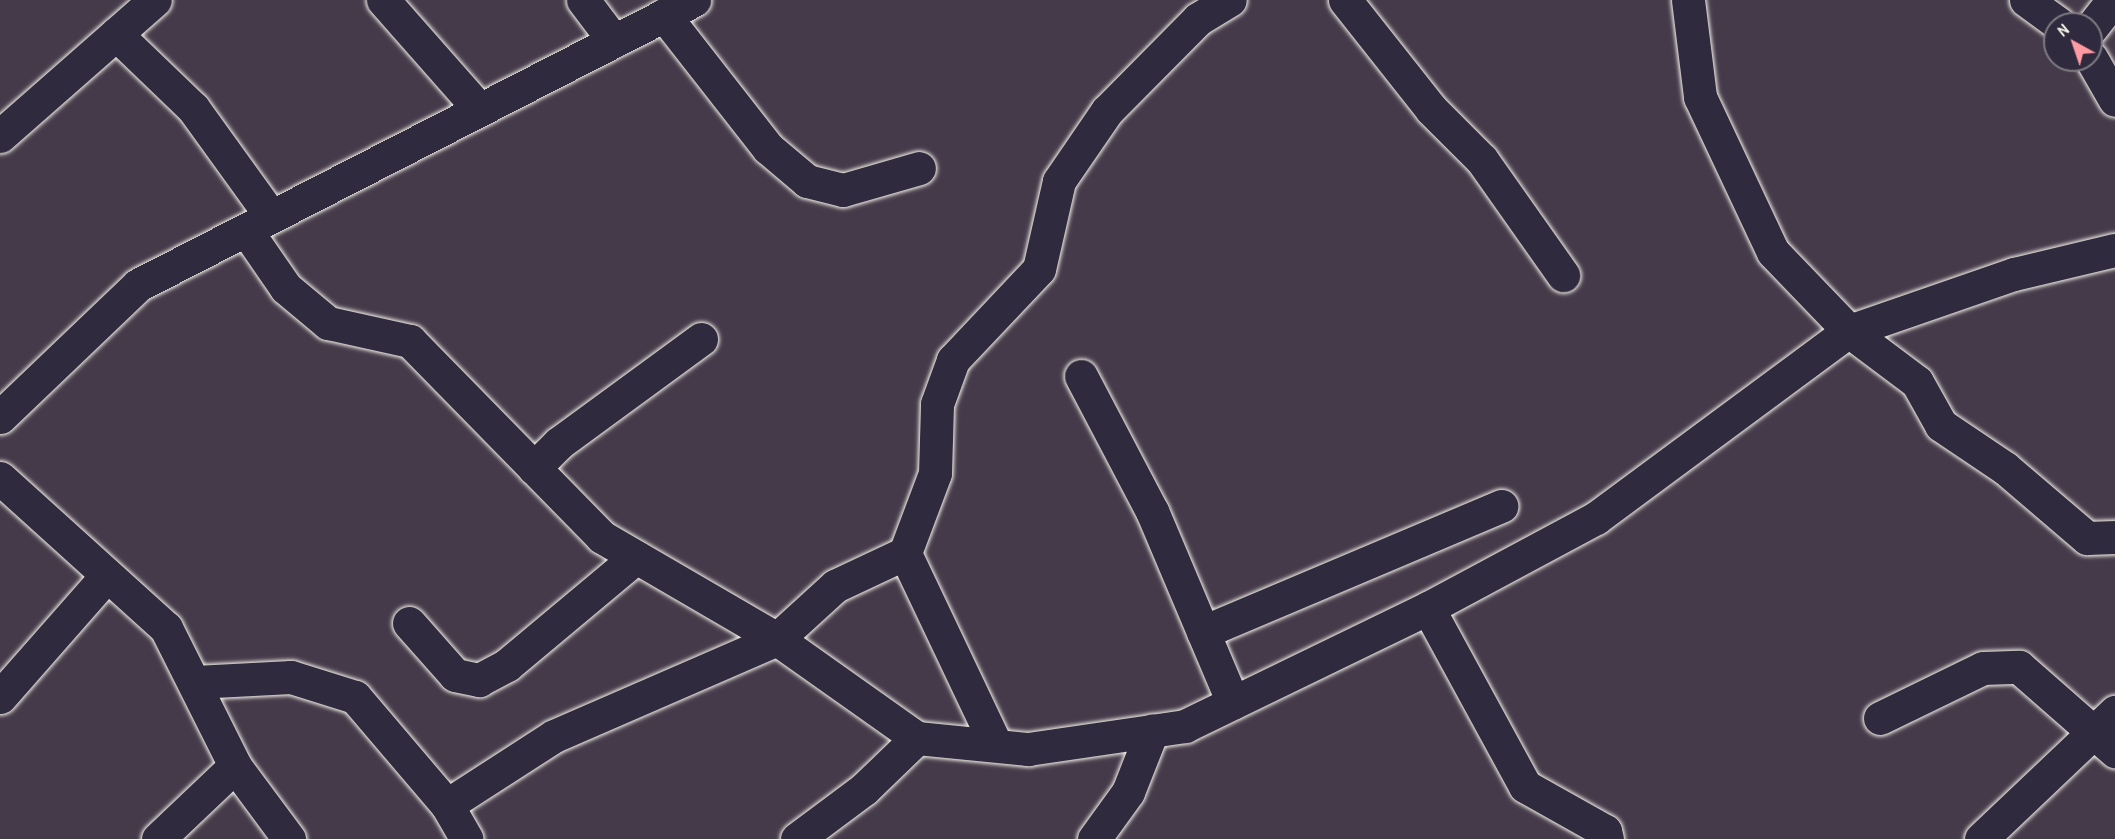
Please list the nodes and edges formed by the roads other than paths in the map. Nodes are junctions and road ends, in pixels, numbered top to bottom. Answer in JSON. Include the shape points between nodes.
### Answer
{"nodes":[{"id":1,"x":154,"y":0,"type":"edge"},
{"id":2,"x":383,"y":0,"type":"edge"},
{"id":3,"x":583,"y":0,"type":"edge"},
{"id":4,"x":694,"y":0,"type":"edge"},
{"id":5,"x":1230,"y":0,"type":"edge"},
{"id":6,"x":1345,"y":0,"type":"edge"},
{"id":7,"x":1688,"y":0,"type":"edge"},
{"id":8,"x":2026,"y":0,"type":"edge"},
{"id":9,"x":2113,"y":0,"type":"edge"},
{"id":10,"x":2043,"y":12,"type":"edge"},
{"id":11,"x":2103,"y":13,"type":"edge"},
{"id":12,"x":664,"y":15,"type":"junction"},
{"id":13,"x":116,"y":34,"type":"junction"},
{"id":14,"x":614,"y":41,"type":"junction"},
{"id":15,"x":2099,"y":72,"type":"edge"},
{"id":16,"x":2115,"y":100,"type":"edge"},
{"id":17,"x":479,"y":109,"type":"junction"},
{"id":18,"x":4,"y":124,"type":"edge"},
{"id":19,"x":919,"y":168,"type":"dead end"},
{"id":20,"x":258,"y":223,"type":"junction"},
{"id":21,"x":2115,"y":250,"type":"edge"},
{"id":22,"x":1563,"y":275,"type":"dead end"},
{"id":23,"x":1849,"y":331,"type":"junction"},
{"id":24,"x":701,"y":339,"type":"dead end"},
{"id":25,"x":1081,"y":376,"type":"dead end"},
{"id":26,"x":2,"y":410,"type":"edge"},
{"id":27,"x":534,"y":468,"type":"junction"},
{"id":28,"x":0,"y":478,"type":"edge"},
{"id":29,"x":1501,"y":506,"type":"dead end"},
{"id":30,"x":2115,"y":537,"type":"edge"},
{"id":31,"x":905,"y":554,"type":"junction"},
{"id":32,"x":636,"y":557,"type":"junction"},
{"id":33,"x":107,"y":575,"type":"junction"},
{"id":34,"x":1428,"y":608,"type":"junction"},
{"id":35,"x":408,"y":623,"type":"dead end"},
{"id":36,"x":1203,"y":632,"type":"junction"},
{"id":37,"x":777,"y":639,"type":"junction"},
{"id":38,"x":195,"y":682,"type":"junction"},
{"id":39,"x":0,"y":697,"type":"edge"},
{"id":40,"x":1233,"y":703,"type":"junction"},
{"id":41,"x":1880,"y":718,"type":"dead end"},
{"id":42,"x":1152,"y":731,"type":"junction"},
{"id":43,"x":2108,"y":733,"type":"edge"},
{"id":44,"x":917,"y":738,"type":"junction"},
{"id":45,"x":996,"y":745,"type":"junction"},
{"id":46,"x":235,"y":766,"type":"junction"},
{"id":47,"x":447,"y":805,"type":"junction"},
{"id":48,"x":1601,"y":836,"type":"edge"},
{"id":49,"x":158,"y":839,"type":"edge"},
{"id":50,"x":289,"y":839,"type":"edge"},
{"id":51,"x":467,"y":839,"type":"edge"},
{"id":52,"x":797,"y":839,"type":"edge"},
{"id":53,"x":1094,"y":839,"type":"edge"},
{"id":54,"x":1981,"y":839,"type":"edge"}],
"edges":[{"from":1,"to":13,"type":"street"},
{"from":2,"to":17,"type":"street"},
{"from":3,"to":14,"type":"street"},
{"from":4,"to":12,"type":"street"},
{"from":5,"to":31,"type":"street","via":[[1198,19],[1107,111],[1059,181],[1039,269],[953,360],[937,404],[935,473]]},
{"from":6,"to":22,"type":"street","via":[[1431,108],[1482,160]]},
{"from":7,"to":23,"type":"street","via":[[1700,97],[1773,252]]},
{"from":8,"to":10,"type":"street"},
{"from":9,"to":11,"type":"street"},
{"from":12,"to":14,"type":"street"},
{"from":12,"to":19,"type":"street","via":[[768,148],[807,181],[843,190]]},
{"from":13,"to":18,"type":"street"},
{"from":13,"to":20,"type":"street","via":[[193,108]]},
{"from":14,"to":17,"type":"street"},
{"from":15,"to":16,"type":"street"},
{"from":17,"to":20,"type":"street"},
{"from":20,"to":26,"type":"street","via":[[138,285]]},
{"from":20,"to":27,"type":"street","via":[[286,288],[328,323],[410,341]]},
{"from":21,"to":23,"type":"street","via":[[2014,274]]},
{"from":23,"to":30,"type":"street","via":[[1917,382],[1941,425],[2005,468],[2087,538]]},
{"from":23,"to":34,"type":"street","via":[[1596,518]]},
{"from":24,"to":27,"type":"street","via":[[559,443]]},
{"from":25,"to":36,"type":"street","via":[[1152,511]]},
{"from":27,"to":32,"type":"street","via":[[602,537]]},
{"from":28,"to":33,"type":"street"},
{"from":29,"to":36,"type":"street"},
{"from":31,"to":37,"type":"street","via":[[835,586]]},
{"from":31,"to":45,"type":"street"},
{"from":32,"to":35,"type":"street","via":[[507,665],[479,680],[455,675]]},
{"from":32,"to":37,"type":"street"},
{"from":33,"to":38,"type":"street","via":[[166,628]]},
{"from":33,"to":39,"type":"street"},
{"from":34,"to":40,"type":"street"},
{"from":34,"to":48,"type":"street","via":[[1525,786]]},
{"from":36,"to":40,"type":"street"},
{"from":37,"to":44,"type":"street"},
{"from":37,"to":47,"type":"street","via":[[554,736]]},
{"from":38,"to":46,"type":"street"},
{"from":38,"to":47,"type":"street","via":[[291,677],[355,697]]},
{"from":40,"to":42,"type":"street","via":[[1185,726]]},
{"from":41,"to":43,"type":"street","via":[[1983,668],[2019,667]]},
{"from":42,"to":45,"type":"street","via":[[1028,749]]},
{"from":42,"to":53,"type":"street","via":[[1128,792]]},
{"from":43,"to":54,"type":"street"},
{"from":44,"to":45,"type":"street"},
{"from":44,"to":52,"type":"street","via":[[864,789]]},
{"from":46,"to":49,"type":"street"},
{"from":46,"to":50,"type":"street"},
{"from":47,"to":51,"type":"street"}]}
